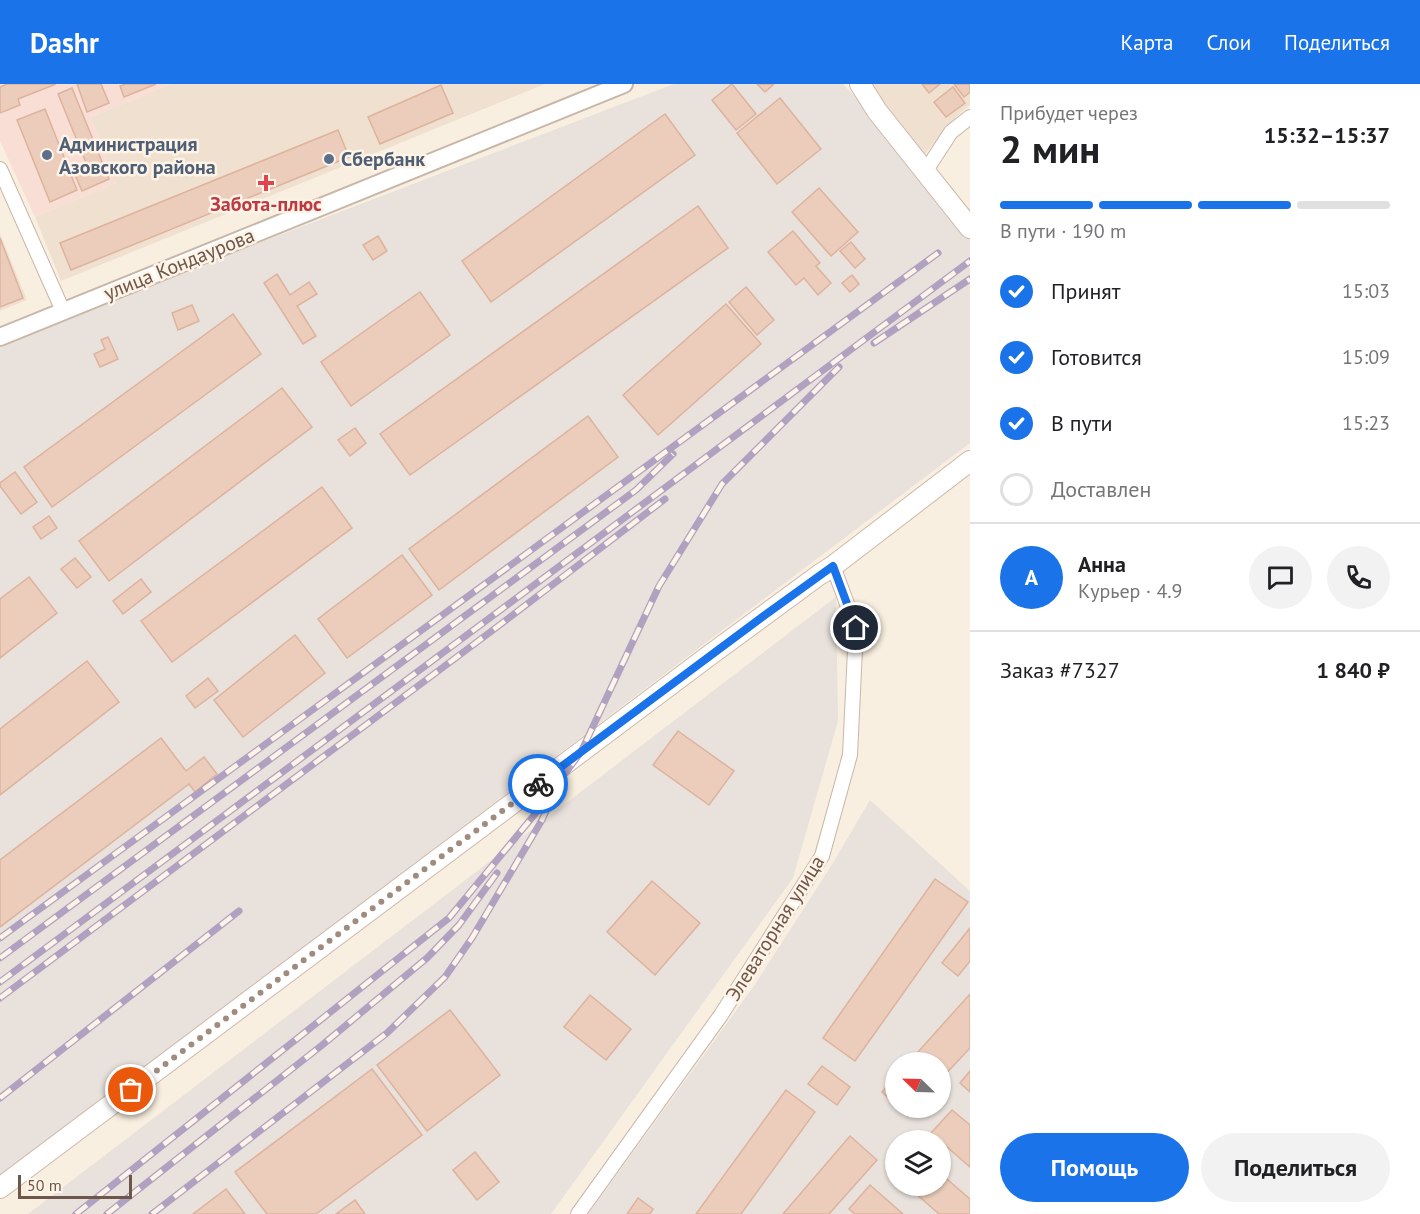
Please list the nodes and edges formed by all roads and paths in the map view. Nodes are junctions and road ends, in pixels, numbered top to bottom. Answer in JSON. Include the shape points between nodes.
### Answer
{"nodes":[{"id":1,"x":624,"y":84,"type":"edge"},
{"id":2,"x":860,"y":85,"type":"edge"},
{"id":3,"x":970,"y":117,"type":"edge"},
{"id":4,"x":0,"y":169,"type":"edge"},
{"id":5,"x":925,"y":172,"type":"junction"},
{"id":6,"x":970,"y":228,"type":"edge"},
{"id":7,"x":63,"y":311,"type":"junction"},
{"id":8,"x":0,"y":337,"type":"edge"},
{"id":9,"x":970,"y":461,"type":"edge"},
{"id":10,"x":833,"y":566,"type":"junction"},
{"id":11,"x":0,"y":1188,"type":"edge"},
{"id":12,"x":578,"y":1214,"type":"edge"}],
"edges":[{"from":1,"to":7,"type":"street","name":"улица Кондаурова"},
{"from":2,"to":5,"type":"main road"},
{"from":3,"to":5,"type":"street","via":[[951,132]]},
{"from":4,"to":7,"type":"street"},
{"from":5,"to":6,"type":"main road"},
{"from":7,"to":8,"type":"street","name":"улица Кондаурова"},
{"from":9,"to":10,"type":"main road"},
{"from":10,"to":11,"type":"main road"},
{"from":10,"to":12,"type":"street","name":"Элеваторная улица","via":[[856,628],[850,755],[822,856],[721,1015]]}]}
